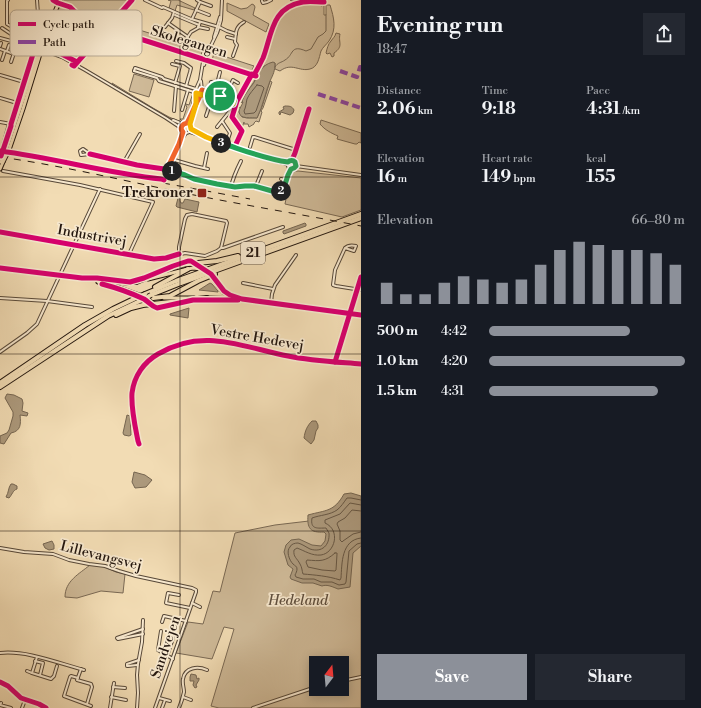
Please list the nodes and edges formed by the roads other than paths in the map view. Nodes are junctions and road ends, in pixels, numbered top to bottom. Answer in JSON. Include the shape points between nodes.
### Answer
{"nodes":[{"id":1,"x":8,"y":0,"type":"edge"},
{"id":2,"x":37,"y":0,"type":"edge"},
{"id":3,"x":59,"y":0,"type":"edge"},
{"id":4,"x":145,"y":0,"type":"edge"},
{"id":5,"x":197,"y":0,"type":"edge"},
{"id":6,"x":222,"y":0,"type":"edge"},
{"id":7,"x":271,"y":0,"type":"edge"},
{"id":8,"x":262,"y":1,"type":"edge"},
{"id":9,"x":200,"y":2,"type":"junction"},
{"id":10,"x":37,"y":4,"type":"junction"},
{"id":11,"x":41,"y":4,"type":"dead end"},
{"id":12,"x":211,"y":6,"type":"dead end"},
{"id":13,"x":38,"y":10,"type":"edge"},
{"id":14,"x":55,"y":10,"type":"edge"},
{"id":15,"x":196,"y":10,"type":"junction"},
{"id":16,"x":174,"y":13,"type":"junction"},
{"id":17,"x":209,"y":15,"type":"dead end"},
{"id":18,"x":192,"y":19,"type":"junction"},
{"id":19,"x":200,"y":22,"type":"junction"},
{"id":20,"x":244,"y":22,"type":"dead end"},
{"id":21,"x":168,"y":23,"type":"junction"},
{"id":22,"x":10,"y":26,"type":"edge"},
{"id":23,"x":198,"y":26,"type":"junction"},
{"id":24,"x":165,"y":27,"type":"dead end"},
{"id":25,"x":218,"y":27,"type":"junction"},
{"id":26,"x":2,"y":28,"type":"dead end"},
{"id":27,"x":208,"y":29,"type":"dead end"},
{"id":28,"x":9,"y":33,"type":"edge"},
{"id":29,"x":236,"y":34,"type":"junction"},
{"id":30,"x":188,"y":37,"type":"junction"},
{"id":31,"x":227,"y":37,"type":"dead end"},
{"id":32,"x":0,"y":38,"type":"edge"},
{"id":33,"x":235,"y":39,"type":"junction"},
{"id":34,"x":10,"y":40,"type":"edge"},
{"id":35,"x":189,"y":42,"type":"dead end"},
{"id":36,"x":1,"y":43,"type":"dead end"},
{"id":37,"x":9,"y":45,"type":"dead end"},
{"id":38,"x":0,"y":46,"type":"edge"},
{"id":39,"x":0,"y":49,"type":"edge"},
{"id":40,"x":6,"y":51,"type":"junction"},
{"id":41,"x":10,"y":52,"type":"edge"},
{"id":42,"x":13,"y":56,"type":"edge"},
{"id":43,"x":38,"y":56,"type":"edge"},
{"id":44,"x":59,"y":56,"type":"edge"},
{"id":45,"x":233,"y":56,"type":"dead end"},
{"id":46,"x":2,"y":60,"type":"dead end"},
{"id":47,"x":176,"y":61,"type":"dead end"},
{"id":48,"x":11,"y":62,"type":"dead end"},
{"id":49,"x":172,"y":64,"type":"dead end"},
{"id":50,"x":28,"y":69,"type":"dead end"},
{"id":51,"x":220,"y":72,"type":"dead end"},
{"id":52,"x":0,"y":75,"type":"edge"},
{"id":53,"x":158,"y":77,"type":"junction"},
{"id":54,"x":200,"y":80,"type":"junction"},
{"id":55,"x":24,"y":82,"type":"junction"},
{"id":56,"x":175,"y":82,"type":"junction"},
{"id":57,"x":238,"y":83,"type":"dead end"},
{"id":58,"x":176,"y":86,"type":"junction"},
{"id":59,"x":186,"y":86,"type":"junction"},
{"id":60,"x":196,"y":89,"type":"junction"},
{"id":61,"x":188,"y":90,"type":"junction"},
{"id":62,"x":202,"y":90,"type":"junction"},
{"id":63,"x":196,"y":93,"type":"junction"},
{"id":64,"x":209,"y":93,"type":"junction"},
{"id":65,"x":201,"y":95,"type":"junction"},
{"id":66,"x":220,"y":96,"type":"junction"},
{"id":67,"x":0,"y":98,"type":"edge"},
{"id":68,"x":212,"y":98,"type":"junction"},
{"id":69,"x":17,"y":103,"type":"junction"},
{"id":70,"x":196,"y":104,"type":"junction"},
{"id":71,"x":233,"y":104,"type":"junction"},
{"id":72,"x":182,"y":110,"type":"dead end"},
{"id":73,"x":174,"y":111,"type":"dead end"},
{"id":74,"x":206,"y":116,"type":"dead end"},
{"id":75,"x":166,"y":118,"type":"junction"},
{"id":76,"x":222,"y":121,"type":"junction"},
{"id":77,"x":0,"y":122,"type":"edge"},
{"id":78,"x":10,"y":124,"type":"junction"},
{"id":79,"x":183,"y":124,"type":"junction"},
{"id":80,"x":188,"y":124,"type":"junction"},
{"id":81,"x":217,"y":127,"type":"dead end"},
{"id":82,"x":181,"y":128,"type":"junction"},
{"id":83,"x":191,"y":130,"type":"junction"},
{"id":84,"x":184,"y":133,"type":"junction"},
{"id":85,"x":301,"y":133,"type":"dead end"},
{"id":86,"x":140,"y":134,"type":"dead end"},
{"id":87,"x":228,"y":139,"type":"dead end"},
{"id":88,"x":2,"y":145,"type":"dead end"},
{"id":89,"x":250,"y":147,"type":"dead end"},
{"id":90,"x":296,"y":151,"type":"junction"},
{"id":91,"x":207,"y":153,"type":"dead end"},
{"id":92,"x":90,"y":154,"type":"junction"},
{"id":93,"x":171,"y":160,"type":"junction"},
{"id":94,"x":293,"y":160,"type":"junction"},
{"id":95,"x":241,"y":161,"type":"dead end"},
{"id":96,"x":124,"y":162,"type":"junction"},
{"id":97,"x":1,"y":163,"type":"edge"},
{"id":98,"x":288,"y":163,"type":"junction"},
{"id":99,"x":296,"y":165,"type":"junction"},
{"id":100,"x":168,"y":167,"type":"junction"},
{"id":101,"x":204,"y":168,"type":"junction"},
{"id":102,"x":290,"y":168,"type":"junction"},
{"id":103,"x":164,"y":169,"type":"junction"},
{"id":104,"x":208,"y":169,"type":"dead end"},
{"id":105,"x":1,"y":170,"type":"edge"},
{"id":106,"x":169,"y":170,"type":"junction"},
{"id":107,"x":262,"y":171,"type":"dead end"},
{"id":108,"x":361,"y":175,"type":"edge"},
{"id":109,"x":282,"y":179,"type":"dead end"},
{"id":110,"x":286,"y":181,"type":"junction"},
{"id":111,"x":256,"y":186,"type":"junction"},
{"id":112,"x":231,"y":187,"type":"junction"},
{"id":113,"x":100,"y":189,"type":"junction"},
{"id":114,"x":283,"y":191,"type":"junction"},
{"id":115,"x":279,"y":193,"type":"junction"},
{"id":116,"x":361,"y":214,"type":"edge"},
{"id":117,"x":361,"y":218,"type":"edge"},
{"id":118,"x":283,"y":227,"type":"dead end"},
{"id":119,"x":0,"y":232,"type":"edge"},
{"id":120,"x":74,"y":245,"type":"junction"},
{"id":121,"x":221,"y":248,"type":"junction"},
{"id":122,"x":345,"y":248,"type":"junction"},
{"id":123,"x":264,"y":249,"type":"junction"},
{"id":124,"x":129,"y":254,"type":"junction"},
{"id":125,"x":179,"y":254,"type":"junction"},
{"id":126,"x":262,"y":254,"type":"junction"},
{"id":127,"x":296,"y":255,"type":"dead end"},
{"id":128,"x":0,"y":268,"type":"edge"},
{"id":129,"x":188,"y":269,"type":"junction"},
{"id":130,"x":201,"y":269,"type":"dead end"},
{"id":131,"x":60,"y":276,"type":"junction"},
{"id":132,"x":361,"y":277,"type":"edge"},
{"id":133,"x":212,"y":278,"type":"dead end"},
{"id":134,"x":84,"y":279,"type":"junction"},
{"id":135,"x":136,"y":282,"type":"junction"},
{"id":136,"x":243,"y":282,"type":"dead end"},
{"id":137,"x":273,"y":289,"type":"junction"},
{"id":138,"x":358,"y":289,"type":"junction"},
{"id":139,"x":361,"y":290,"type":"edge"},
{"id":140,"x":143,"y":294,"type":"junction"},
{"id":141,"x":152,"y":297,"type":"junction"},
{"id":142,"x":0,"y":298,"type":"edge"},
{"id":143,"x":207,"y":298,"type":"junction"},
{"id":144,"x":242,"y":299,"type":"junction"},
{"id":145,"x":48,"y":301,"type":"junction"},
{"id":146,"x":271,"y":303,"type":"junction"},
{"id":147,"x":92,"y":306,"type":"dead end"},
{"id":148,"x":350,"y":314,"type":"junction"},
{"id":149,"x":361,"y":315,"type":"edge"},
{"id":150,"x":90,"y":327,"type":"junction"},
{"id":151,"x":0,"y":352,"type":"edge"},
{"id":152,"x":335,"y":362,"type":"junction"},
{"id":153,"x":361,"y":364,"type":"edge"},
{"id":154,"x":0,"y":382,"type":"edge"},
{"id":155,"x":0,"y":387,"type":"edge"},
{"id":156,"x":139,"y":444,"type":"dead end"},
{"id":157,"x":0,"y":548,"type":"edge"},
{"id":158,"x":196,"y":590,"type":"joint"},
{"id":159,"x":179,"y":595,"type":"dead end"},
{"id":160,"x":192,"y":604,"type":"junction"},
{"id":161,"x":200,"y":606,"type":"dead end"},
{"id":162,"x":190,"y":608,"type":"junction"},
{"id":163,"x":143,"y":620,"type":"dead end"},
{"id":164,"x":186,"y":621,"type":"junction"},
{"id":165,"x":162,"y":622,"type":"dead end"},
{"id":166,"x":143,"y":629,"type":"junction"},
{"id":167,"x":161,"y":631,"type":"dead end"},
{"id":168,"x":143,"y":634,"type":"junction"},
{"id":169,"x":174,"y":635,"type":"dead end"},
{"id":170,"x":0,"y":653,"type":"edge"},
{"id":171,"x":167,"y":656,"type":"junction"},
{"id":172,"x":37,"y":657,"type":"junction"},
{"id":173,"x":173,"y":659,"type":"junction"},
{"id":174,"x":139,"y":660,"type":"junction"},
{"id":175,"x":36,"y":661,"type":"junction"},
{"id":176,"x":138,"y":664,"type":"junction"},
{"id":177,"x":57,"y":666,"type":"dead end"},
{"id":178,"x":207,"y":670,"type":"dead end"},
{"id":179,"x":26,"y":671,"type":"dead end"},
{"id":180,"x":32,"y":673,"type":"junction"},
{"id":181,"x":40,"y":675,"type":"junction"},
{"id":182,"x":361,"y":677,"type":"edge"},
{"id":183,"x":78,"y":678,"type":"junction"},
{"id":184,"x":349,"y":679,"type":"edge"},
{"id":185,"x":0,"y":682,"type":"edge"},
{"id":186,"x":114,"y":682,"type":"dead end"},
{"id":187,"x":113,"y":687,"type":"junction"},
{"id":188,"x":124,"y":687,"type":"dead end"},
{"id":189,"x":309,"y":688,"type":"edge"},
{"id":190,"x":111,"y":697,"type":"junction"},
{"id":191,"x":183,"y":697,"type":"junction"},
{"id":192,"x":159,"y":698,"type":"junction"},
{"id":193,"x":25,"y":699,"type":"junction"},
{"id":194,"x":124,"y":699,"type":"dead end"},
{"id":195,"x":164,"y":700,"type":"junction"},
{"id":196,"x":191,"y":700,"type":"dead end"},
{"id":197,"x":170,"y":701,"type":"dead end"},
{"id":198,"x":1,"y":703,"type":"dead end"},
{"id":199,"x":87,"y":704,"type":"junction"},
{"id":200,"x":91,"y":706,"type":"dead end"},
{"id":201,"x":110,"y":707,"type":"edge"},
{"id":202,"x":11,"y":708,"type":"edge"},
{"id":203,"x":22,"y":708,"type":"edge"},
{"id":204,"x":46,"y":708,"type":"edge"},
{"id":205,"x":113,"y":708,"type":"edge"},
{"id":206,"x":137,"y":708,"type":"edge"},
{"id":207,"x":155,"y":708,"type":"edge"},
{"id":208,"x":162,"y":708,"type":"edge"},
{"id":209,"x":180,"y":708,"type":"edge"},
{"id":210,"x":253,"y":708,"type":"edge"}],
"edges":[{"from":1,"to":22,"type":"street","via":[[7,24]]},
{"from":2,"to":10,"type":"street"},
{"from":3,"to":14,"type":"main road"},
{"from":4,"to":16,"type":"street"},
{"from":5,"to":9,"type":"street"},
{"from":6,"to":25,"type":"street"},
{"from":7,"to":8,"type":"street","via":[[263,3]]},
{"from":9,"to":12,"type":"street"},
{"from":9,"to":15,"type":"street"},
{"from":10,"to":11,"type":"street"},
{"from":10,"to":13,"type":"street"},
{"from":15,"to":17,"type":"street"},
{"from":15,"to":18,"type":"street"},
{"from":16,"to":18,"type":"street"},
{"from":16,"to":21,"type":"street"},
{"from":16,"to":23,"type":"street"},
{"from":18,"to":19,"type":"street"},
{"from":19,"to":23,"type":"street"},
{"from":19,"to":25,"type":"street"},
{"from":20,"to":29,"type":"street","via":[[239,25]]},
{"from":21,"to":24,"type":"street"},
{"from":21,"to":30,"type":"street"},
{"from":23,"to":27,"type":"street"},
{"from":23,"to":30,"type":"street"},
{"from":25,"to":29,"type":"street"},
{"from":25,"to":54,"type":"street","via":[[207,53]]},
{"from":26,"to":28,"type":"street"},
{"from":29,"to":33,"type":"street"},
{"from":30,"to":35,"type":"street","via":[[185,41]]},
{"from":31,"to":33,"type":"street"},
{"from":32,"to":34,"type":"street"},
{"from":33,"to":45,"type":"street","via":[[237,45]]},
{"from":36,"to":38,"type":"street"},
{"from":37,"to":40,"type":"street"},
{"from":39,"to":40,"type":"street"},
{"from":40,"to":41,"type":"street"},
{"from":40,"to":46,"type":"street"},
{"from":42,"to":48,"type":"street"},
{"from":43,"to":97,"type":"main road","bridge":true},
{"from":44,"to":75,"type":"street"},
{"from":47,"to":59,"type":"street","via":[[191,68]]},
{"from":49,"to":56,"type":"street","via":[[180,66]]},
{"from":50,"to":55,"type":"street"},
{"from":51,"to":64,"type":"street","via":[[217,84],[211,82]]},
{"from":52,"to":55,"type":"street"},
{"from":53,"to":53,"type":"street","via":[[135,68],[134,71]]},
{"from":53,"to":56,"type":"street"},
{"from":53,"to":58,"type":"street","via":[[159,81]]},
{"from":54,"to":60,"type":"street"},
{"from":54,"to":62,"type":"street"},
{"from":55,"to":69,"type":"street"},
{"from":56,"to":59,"type":"street"},
{"from":57,"to":66,"type":"street","via":[[233,80],[229,88],[224,85]]},
{"from":58,"to":61,"type":"street"},
{"from":58,"to":73,"type":"street"},
{"from":59,"to":60,"type":"street"},
{"from":60,"to":62,"type":"street"},
{"from":60,"to":63,"type":"street"},
{"from":61,"to":63,"type":"street"},
{"from":61,"to":72,"type":"street"},
{"from":62,"to":64,"type":"street"},
{"from":62,"to":65,"type":"street"},
{"from":63,"to":65,"type":"street"},
{"from":63,"to":70,"type":"street"},
{"from":64,"to":66,"type":"street"},
{"from":65,"to":68,"type":"street"},
{"from":65,"to":70,"type":"street"},
{"from":66,"to":71,"type":"street","via":[[234,101]]},
{"from":67,"to":69,"type":"street"},
{"from":68,"to":71,"type":"street"},
{"from":68,"to":74,"type":"street"},
{"from":69,"to":78,"type":"street"},
{"from":70,"to":80,"type":"street"},
{"from":71,"to":76,"type":"street"},
{"from":75,"to":79,"type":"street"},
{"from":75,"to":82,"type":"street"},
{"from":76,"to":81,"type":"street"},
{"from":76,"to":87,"type":"street","via":[[230,133]]},
{"from":77,"to":78,"type":"street"},
{"from":78,"to":88,"type":"street"},
{"from":79,"to":80,"type":"street"},
{"from":79,"to":82,"type":"street"},
{"from":80,"to":83,"type":"street"},
{"from":82,"to":84,"type":"street"},
{"from":83,"to":84,"type":"street"},
{"from":83,"to":98,"type":"street","via":[[240,150]]},
{"from":84,"to":93,"type":"street"},
{"from":85,"to":90,"type":"street"},
{"from":86,"to":96,"type":"street"},
{"from":89,"to":90,"type":"street","via":[[254,137]]},
{"from":90,"to":94,"type":"street"},
{"from":91,"to":101,"type":"street"},
{"from":92,"to":92,"type":"street","via":[[83,149],[80,151],[81,155]]},
{"from":92,"to":96,"type":"street"},
{"from":93,"to":100,"type":"street"},
{"from":93,"to":101,"type":"street"},
{"from":94,"to":98,"type":"street"},
{"from":94,"to":99,"type":"street"},
{"from":95,"to":112,"type":"street"},
{"from":96,"to":103,"type":"street"},
{"from":97,"to":105,"type":"main road"},
{"from":98,"to":102,"type":"street"},
{"from":99,"to":102,"type":"street"},
{"from":99,"to":108,"type":"street"},
{"from":100,"to":103,"type":"street"},
{"from":100,"to":106,"type":"street"},
{"from":101,"to":104,"type":"street"},
{"from":102,"to":110,"type":"street"},
{"from":103,"to":106,"type":"street","via":[[166,172]]},
{"from":105,"to":113,"type":"street"},
{"from":106,"to":112,"type":"street","via":[[194,179]]},
{"from":107,"to":111,"type":"street"},
{"from":109,"to":110,"type":"street"},
{"from":110,"to":114,"type":"street"},
{"from":111,"to":112,"type":"street"},
{"from":111,"to":115,"type":"street"},
{"from":113,"to":120,"type":"street"},
{"from":113,"to":124,"type":"street","via":[[153,202]]},
{"from":114,"to":115,"type":"street"},
{"from":114,"to":115,"type":"street","via":[[286,194],[284,197]]},
{"from":116,"to":123,"type":"highway","number":"21"},
{"from":117,"to":126,"type":"highway","number":"21"},
{"from":118,"to":121,"type":"street","name":"Industrivej"},
{"from":119,"to":120,"type":"street","name":"Industrivej"},
{"from":120,"to":124,"type":"street","name":"Industrivej"},
{"from":120,"to":131,"type":"street"},
{"from":121,"to":125,"type":"street","name":"Industrivej","via":[[205,256]]},
{"from":121,"to":125,"type":"street","via":[[226,221],[190,214],[184,218]]},
{"from":122,"to":122,"type":"street","via":[[352,245],[356,246],[354,251]]},
{"from":122,"to":138,"type":"street","via":[[334,274],[333,284]]},
{"from":123,"to":135,"type":"highway","via":[[228,259],[179,265]]},
{"from":123,"to":140,"type":"highway","number":"21"},
{"from":124,"to":125,"type":"street","name":"Industrivej","via":[[161,259]]},
{"from":126,"to":141,"type":"highway","number":"21","via":[[181,283]]},
{"from":126,"to":141,"type":"highway","via":[[198,281],[170,296]]},
{"from":127,"to":137,"type":"street"},
{"from":128,"to":131,"type":"main road"},
{"from":129,"to":130,"type":"main road"},
{"from":129,"to":135,"type":"main road"},
{"from":129,"to":140,"type":"highway"},
{"from":131,"to":134,"type":"main road"},
{"from":131,"to":145,"type":"street"},
{"from":132,"to":138,"type":"street"},
{"from":133,"to":144,"type":"main road","via":[[226,294]]},
{"from":134,"to":135,"type":"main road"},
{"from":134,"to":141,"type":"main road"},
{"from":136,"to":137,"type":"street"},
{"from":137,"to":146,"type":"street"},
{"from":138,"to":139,"type":"street"},
{"from":138,"to":148,"type":"street"},
{"from":140,"to":154,"type":"highway","number":"21","bridge":true,"via":[[113,308]]},
{"from":141,"to":143,"type":"main road"},
{"from":141,"to":150,"type":"highway","number":"21","bridge":true,"via":[[108,316]]},
{"from":142,"to":145,"type":"street"},
{"from":143,"to":144,"type":"main road"},
{"from":143,"to":150,"type":"highway","via":[[143,305]]},
{"from":144,"to":146,"type":"main road"},
{"from":145,"to":147,"type":"street"},
{"from":145,"to":151,"type":"street","via":[[34,327]]},
{"from":146,"to":148,"type":"main road"},
{"from":148,"to":149,"type":"main road"},
{"from":148,"to":152,"type":"street"},
{"from":150,"to":155,"type":"highway","number":"21"},
{"from":152,"to":153,"type":"street","name":"Vestre Hedevej"},
{"from":152,"to":156,"type":"street","name":"Vestre Hedevej","via":[[288,356],[216,340],[179,344],[152,358],[142,367],[136,379],[132,398]]},
{"from":157,"to":158,"type":"street","name":"Lillevangsvej","via":[[53,554]]},
{"from":158,"to":160,"type":"street","name":"Sandvejen"},
{"from":159,"to":162,"type":"street","via":[[168,593],[166,603]]},
{"from":160,"to":161,"type":"street","name":"Sandvejen"},
{"from":160,"to":162,"type":"street","name":"Sandvejen"},
{"from":162,"to":164,"type":"street","name":"Sandvejen"},
{"from":163,"to":166,"type":"street"},
{"from":164,"to":165,"type":"street","via":[[164,616]]},
{"from":164,"to":173,"type":"street","name":"Sandvejen"},
{"from":166,"to":168,"type":"street"},
{"from":166,"to":168,"type":"street","via":[[117,638]]},
{"from":167,"to":171,"type":"street","via":[[158,650]]},
{"from":168,"to":174,"type":"street"},
{"from":169,"to":171,"type":"street"},
{"from":170,"to":172,"type":"street","via":[[19,653]]},
{"from":171,"to":173,"type":"street"},
{"from":172,"to":175,"type":"street"},
{"from":172,"to":183,"type":"street","via":[[82,669]]},
{"from":173,"to":192,"type":"street","name":"Sandvejen"},
{"from":174,"to":176,"type":"street"},
{"from":174,"to":176,"type":"street","via":[[127,666]]},
{"from":175,"to":180,"type":"street"},
{"from":175,"to":181,"type":"street","via":[[43,663]]},
{"from":176,"to":206,"type":"street"},
{"from":177,"to":181,"type":"street","via":[[51,678]]},
{"from":178,"to":191,"type":"street","via":[[195,668],[184,674]]},
{"from":179,"to":180,"type":"street"},
{"from":180,"to":181,"type":"street"},
{"from":182,"to":184,"type":"street"},
{"from":183,"to":199,"type":"street","via":[[92,685]]},
{"from":183,"to":199,"type":"street","via":[[70,677],[64,696]]},
{"from":185,"to":193,"type":"street"},
{"from":186,"to":187,"type":"street"},
{"from":187,"to":188,"type":"street"},
{"from":187,"to":190,"type":"street"},
{"from":189,"to":210,"type":"street"},
{"from":190,"to":194,"type":"street"},
{"from":190,"to":201,"type":"street"},
{"from":191,"to":196,"type":"street"},
{"from":191,"to":209,"type":"street"},
{"from":192,"to":195,"type":"street","name":"Sandvejen"},
{"from":192,"to":207,"type":"street","name":"Sandvejen"},
{"from":193,"to":203,"type":"street"},
{"from":193,"to":204,"type":"street"},
{"from":195,"to":197,"type":"street","name":"Sandvejen"},
{"from":195,"to":208,"type":"street","name":"Sandvejen"},
{"from":198,"to":202,"type":"street","via":[[0,705]]},
{"from":199,"to":200,"type":"street"},
{"from":201,"to":205,"type":"street"}]}
